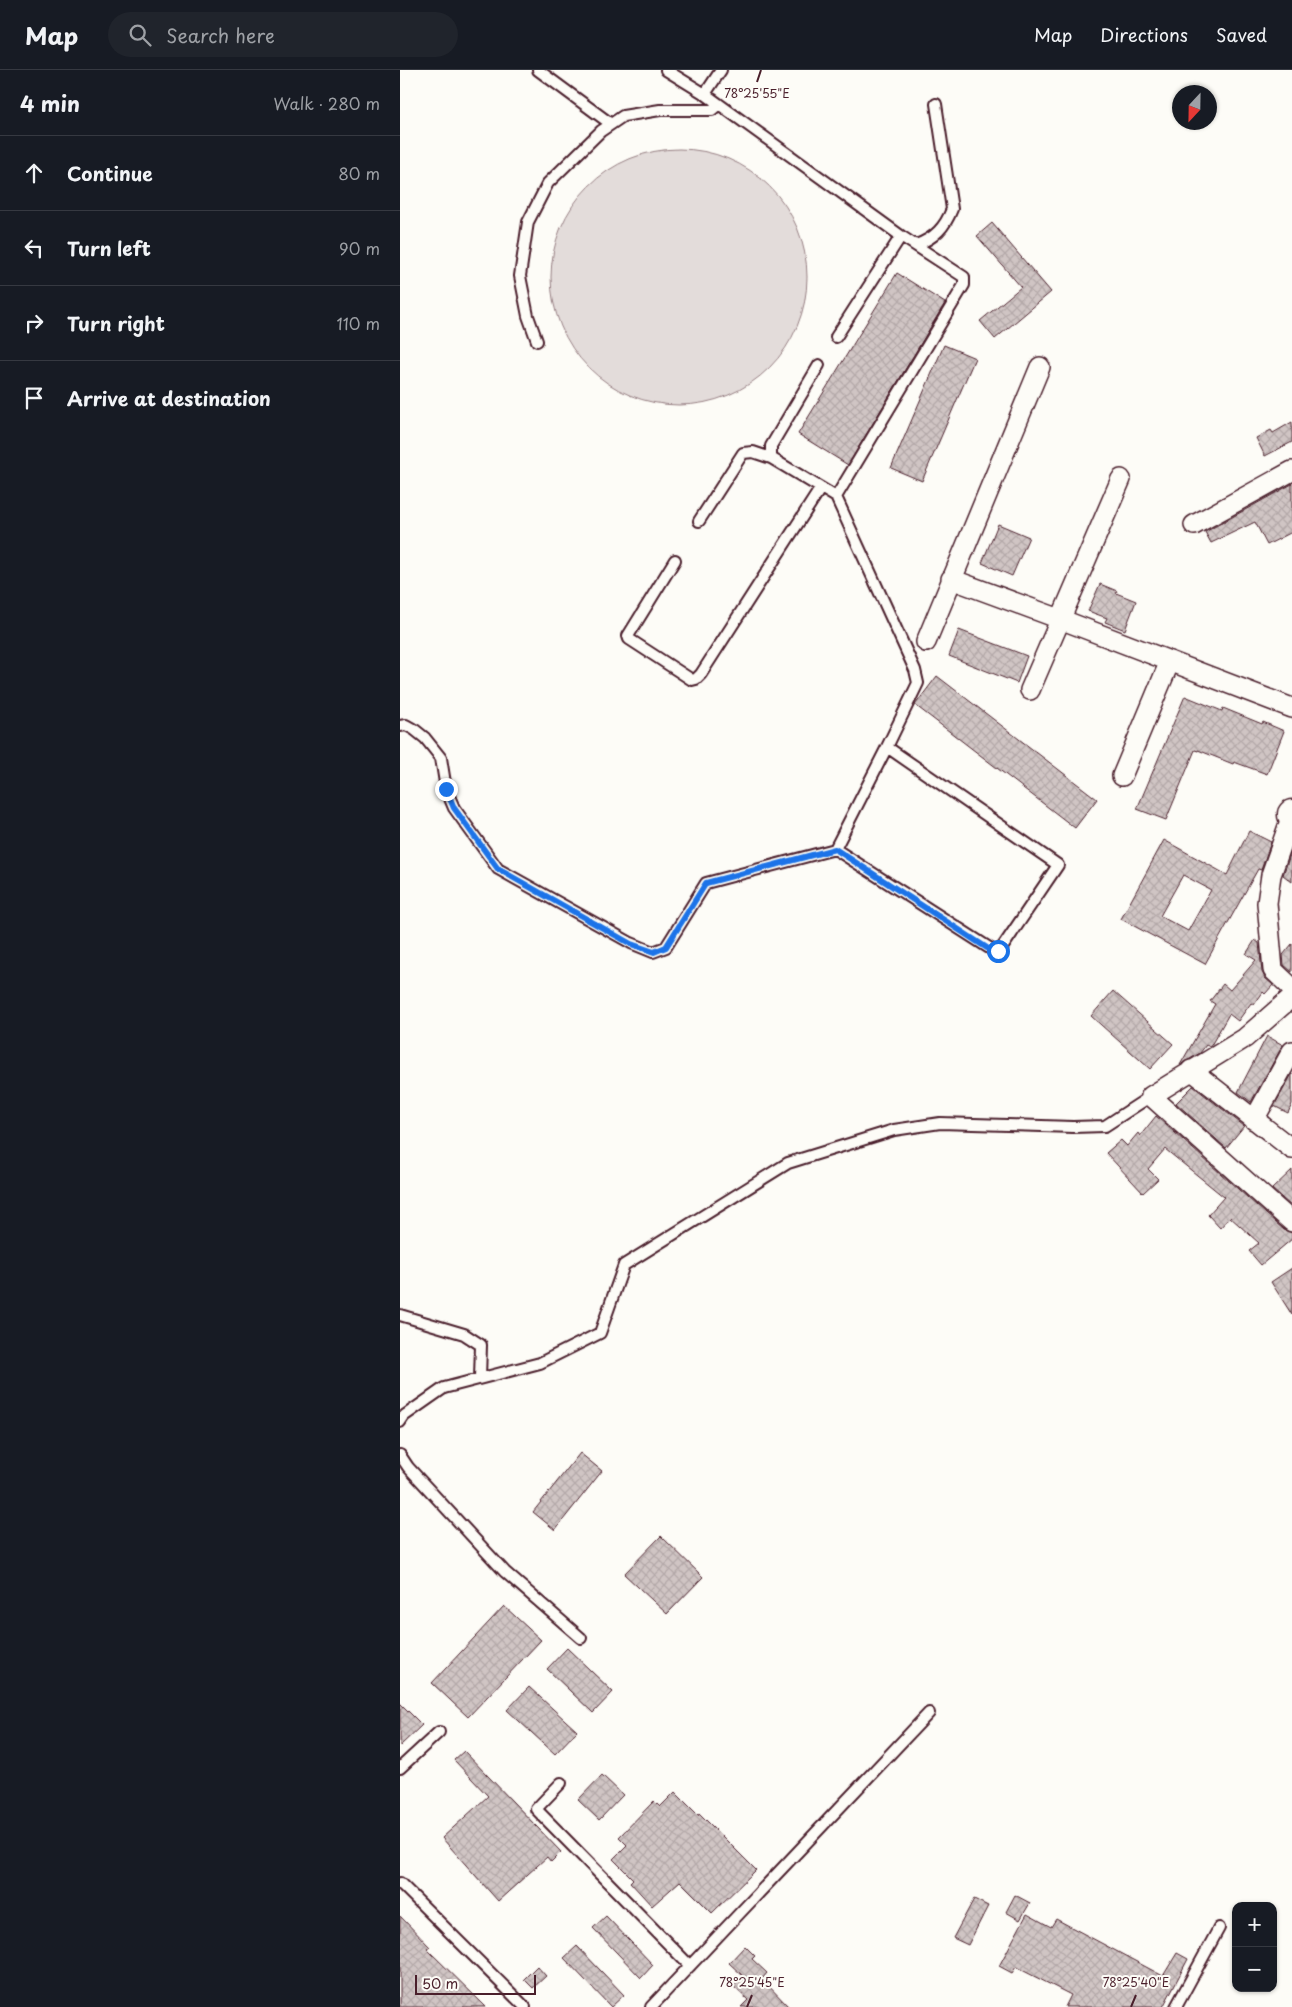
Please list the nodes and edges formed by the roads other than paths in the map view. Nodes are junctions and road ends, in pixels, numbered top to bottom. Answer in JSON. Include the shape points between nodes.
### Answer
{"nodes":[{"id":1,"x":538,"y":70,"type":"edge"},
{"id":2,"x":666,"y":70,"type":"edge"},
{"id":3,"x":721,"y":70,"type":"edge"},
{"id":4,"x":705,"y":94,"type":"junction"},
{"id":5,"x":719,"y":104,"type":"junction"},
{"id":6,"x":936,"y":104,"type":"dead end"},
{"id":7,"x":611,"y":124,"type":"junction"},
{"id":8,"x":901,"y":236,"type":"junction"},
{"id":9,"x":916,"y":245,"type":"junction"},
{"id":10,"x":836,"y":338,"type":"dead end"},
{"id":11,"x":538,"y":341,"type":"dead end"},
{"id":12,"x":819,"y":365,"type":"dead end"},
{"id":13,"x":1040,"y":367,"type":"dead end"},
{"id":14,"x":771,"y":458,"type":"junction"},
{"id":15,"x":1292,"y":471,"type":"edge"},
{"id":16,"x":1121,"y":479,"type":"dead end"},
{"id":17,"x":820,"y":489,"type":"junction"},
{"id":18,"x":836,"y":498,"type":"junction"},
{"id":19,"x":699,"y":521,"type":"dead end"},
{"id":20,"x":1194,"y":525,"type":"dead end"},
{"id":21,"x":675,"y":560,"type":"dead end"},
{"id":22,"x":951,"y":579,"type":"junction"},
{"id":23,"x":1060,"y":619,"type":"junction"},
{"id":24,"x":926,"y":642,"type":"dead end"},
{"id":25,"x":1170,"y":661,"type":"junction"},
{"id":26,"x":1030,"y":690,"type":"dead end"},
{"id":27,"x":1292,"y":708,"type":"edge"},
{"id":28,"x":400,"y":726,"type":"edge"},
{"id":29,"x":887,"y":747,"type":"junction"},
{"id":30,"x":1122,"y":776,"type":"dead end"},
{"id":31,"x":1292,"y":815,"type":"edge"},
{"id":32,"x":835,"y":849,"type":"junction"},
{"id":33,"x":1292,"y":988,"type":"edge"},
{"id":34,"x":1292,"y":997,"type":"edge"},
{"id":35,"x":1292,"y":1051,"type":"edge"},
{"id":36,"x":1191,"y":1070,"type":"junction"},
{"id":37,"x":1151,"y":1096,"type":"junction"},
{"id":38,"x":1254,"y":1120,"type":"junction"},
{"id":39,"x":1292,"y":1149,"type":"edge"},
{"id":40,"x":1292,"y":1222,"type":"edge"},
{"id":41,"x":400,"y":1315,"type":"edge"},
{"id":42,"x":480,"y":1378,"type":"junction"},
{"id":43,"x":400,"y":1422,"type":"edge"},
{"id":44,"x":400,"y":1455,"type":"edge"},
{"id":45,"x":580,"y":1638,"type":"dead end"},
{"id":46,"x":929,"y":1713,"type":"dead end"},
{"id":47,"x":439,"y":1732,"type":"dead end"},
{"id":48,"x":400,"y":1768,"type":"edge"},
{"id":49,"x":560,"y":1784,"type":"dead end"},
{"id":50,"x":400,"y":1883,"type":"edge"},
{"id":51,"x":1219,"y":1928,"type":"dead end"},
{"id":52,"x":690,"y":1966,"type":"junction"},
{"id":53,"x":525,"y":2007,"type":"edge"},
{"id":54,"x":651,"y":2007,"type":"edge"},
{"id":55,"x":1176,"y":2007,"type":"edge"}],
"edges":[{"from":1,"to":7,"type":"lane"},
{"from":2,"to":4,"type":"lane"},
{"from":3,"to":4,"type":"lane"},
{"from":4,"to":5,"type":"lane"},
{"from":5,"to":7,"type":"lane","via":[[712,110],[660,110],[623,116]]},
{"from":5,"to":8,"type":"lane"},
{"from":6,"to":9,"type":"lane","via":[[952,210],[940,231]]},
{"from":7,"to":11,"type":"lane","via":[[548,183],[528,222],[520,276],[528,316]]},
{"from":8,"to":9,"type":"lane"},
{"from":8,"to":10,"type":"lane"},
{"from":9,"to":18,"type":"lane","via":[[964,276],[964,285]]},
{"from":12,"to":14,"type":"lane","via":[[771,446]]},
{"from":13,"to":22,"type":"street"},
{"from":14,"to":17,"type":"lane"},
{"from":14,"to":19,"type":"lane","via":[[753,452],[744,453]]},
{"from":15,"to":20,"type":"street"},
{"from":16,"to":23,"type":"street"},
{"from":17,"to":18,"type":"lane"},
{"from":17,"to":21,"type":"lane","via":[[702,674],[692,680],[628,636]]},
{"from":18,"to":29,"type":"lane","via":[[915,670],[918,683]]},
{"from":22,"to":23,"type":"street"},
{"from":22,"to":24,"type":"street"},
{"from":23,"to":25,"type":"street"},
{"from":23,"to":26,"type":"street"},
{"from":25,"to":27,"type":"street"},
{"from":25,"to":30,"type":"street"},
{"from":28,"to":32,"type":"lane","via":[[406,725],[415,730],[441,758],[446,789],[454,808],[498,869],[631,944],[654,952],[666,947],[706,883]]},
{"from":29,"to":32,"type":"lane"},
{"from":29,"to":32,"type":"lane","via":[[1058,865],[1056,869],[1004,945],[994,951]]},
{"from":31,"to":33,"type":"street","via":[[1271,875],[1267,903],[1273,970]]},
{"from":34,"to":36,"type":"street","via":[[1245,1038]]},
{"from":35,"to":38,"type":"street"},
{"from":36,"to":37,"type":"street"},
{"from":36,"to":38,"type":"street"},
{"from":37,"to":40,"type":"street"},
{"from":37,"to":42,"type":"lane","via":[[1105,1126],[940,1123],[894,1130],[788,1163],[624,1265],[600,1333],[540,1363]]},
{"from":38,"to":39,"type":"street"},
{"from":41,"to":42,"type":"lane","via":[[464,1334],[481,1346]]},
{"from":42,"to":43,"type":"lane","via":[[444,1388]]},
{"from":44,"to":45,"type":"lane","via":[[505,1572]]},
{"from":46,"to":52,"type":"lane"},
{"from":47,"to":48,"type":"lane"},
{"from":49,"to":52,"type":"lane","via":[[536,1809]]},
{"from":50,"to":53,"type":"lane"},
{"from":51,"to":55,"type":"lane"},
{"from":52,"to":54,"type":"lane"}]}
